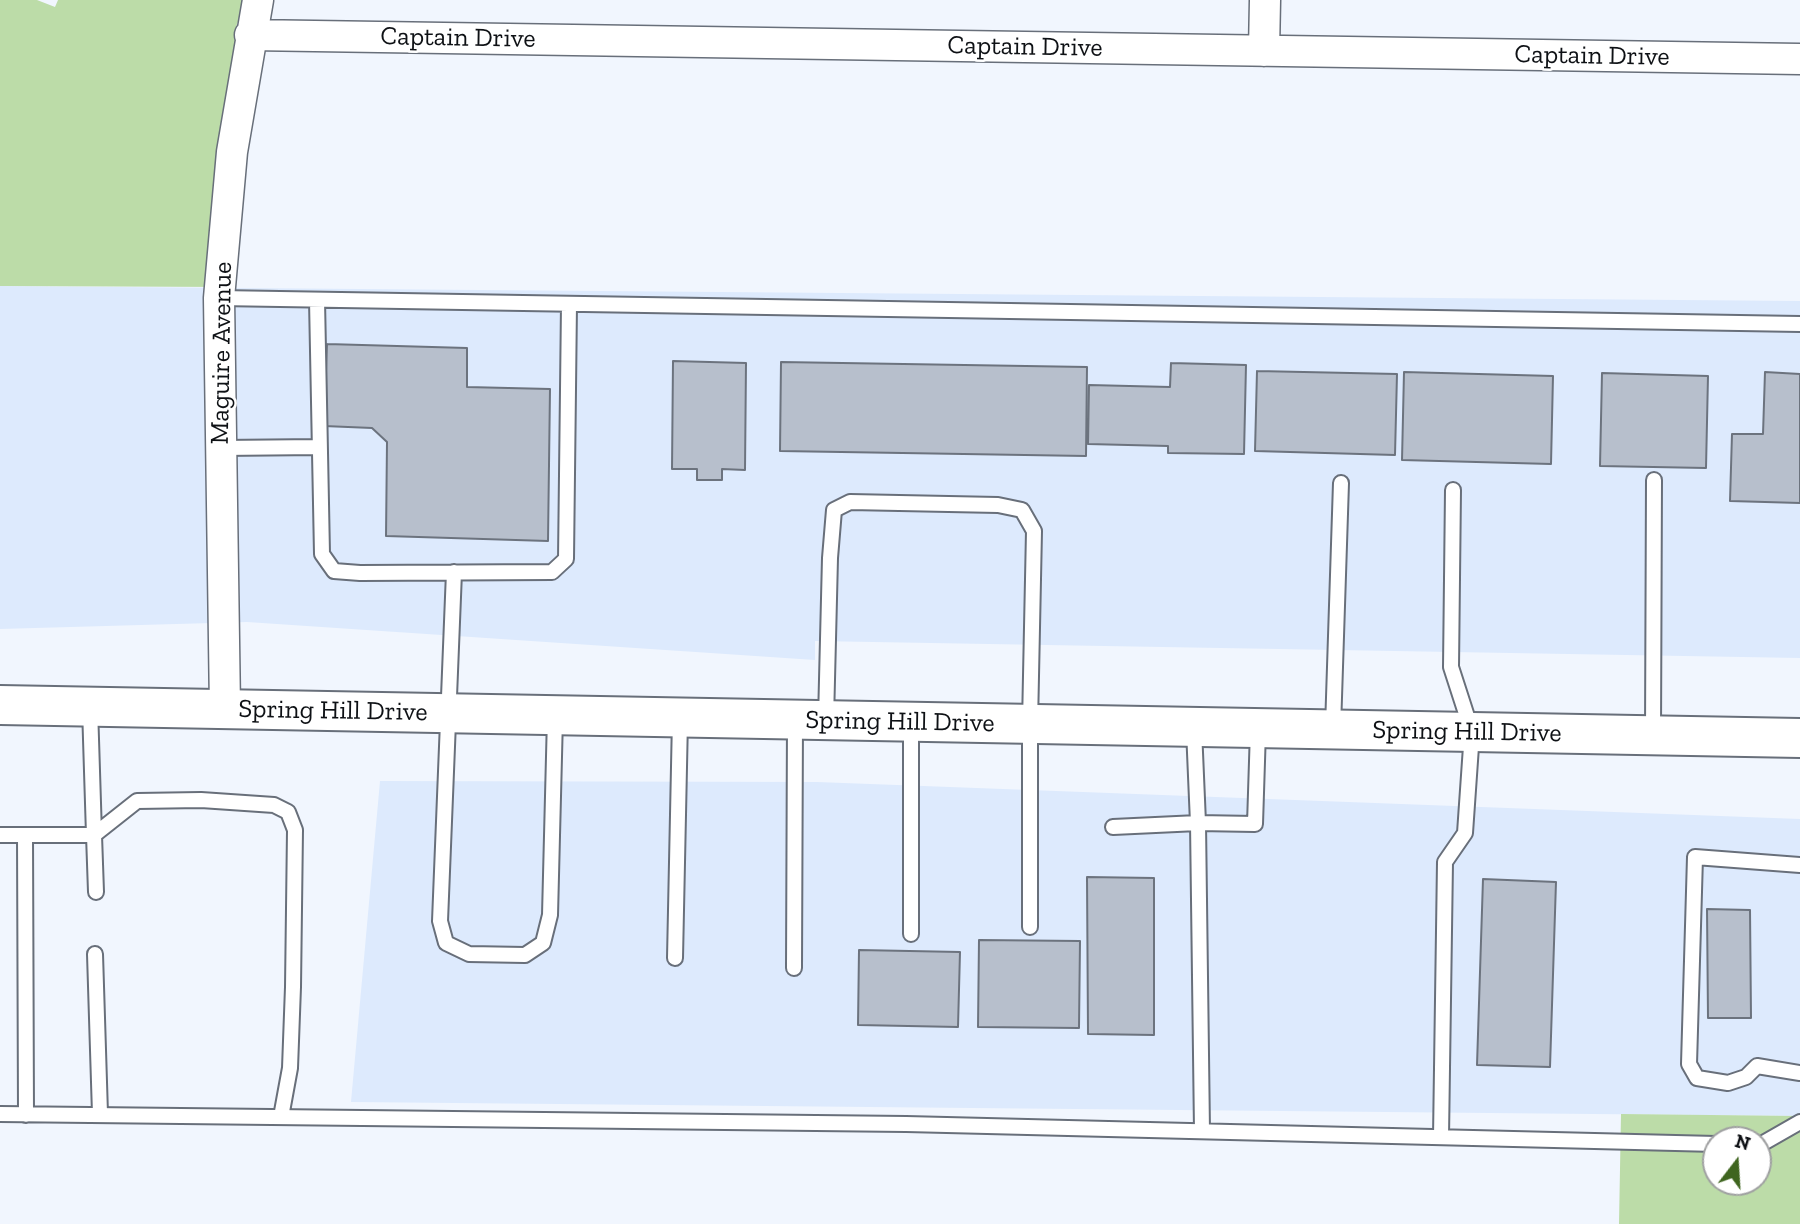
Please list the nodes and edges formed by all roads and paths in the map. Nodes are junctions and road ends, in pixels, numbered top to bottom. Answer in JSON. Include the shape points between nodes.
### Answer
{"nodes":[{"id":1,"x":258,"y":0,"type":"edge"},
{"id":2,"x":1265,"y":0,"type":"edge"},
{"id":3,"x":250,"y":35,"type":"junction"},
{"id":4,"x":1264,"y":51,"type":"junction"},
{"id":5,"x":1800,"y":60,"type":"edge"},
{"id":6,"x":219,"y":298,"type":"junction"},
{"id":7,"x":317,"y":300,"type":"junction"},
{"id":8,"x":569,"y":304,"type":"junction"},
{"id":9,"x":1800,"y":324,"type":"edge"},
{"id":10,"x":319,"y":447,"type":"junction"},
{"id":11,"x":221,"y":448,"type":"junction"},
{"id":12,"x":1654,"y":480,"type":"dead end"},
{"id":13,"x":1341,"y":483,"type":"dead end"},
{"id":14,"x":1453,"y":490,"type":"dead end"},
{"id":15,"x":454,"y":572,"type":"junction"},
{"id":16,"x":0,"y":705,"type":"edge"},
{"id":17,"x":90,"y":707,"type":"junction"},
{"id":18,"x":225,"y":709,"type":"junction"},
{"id":19,"x":449,"y":713,"type":"junction"},
{"id":20,"x":555,"y":716,"type":"junction"},
{"id":21,"x":680,"y":718,"type":"junction"},
{"id":22,"x":811,"y":720,"type":"junction"},
{"id":23,"x":911,"y":722,"type":"junction"},
{"id":24,"x":1030,"y":724,"type":"junction"},
{"id":25,"x":1194,"y":727,"type":"junction"},
{"id":26,"x":1258,"y":729,"type":"junction"},
{"id":27,"x":1333,"y":729,"type":"junction"},
{"id":28,"x":1472,"y":732,"type":"junction"},
{"id":29,"x":1653,"y":735,"type":"junction"},
{"id":30,"x":1800,"y":738,"type":"edge"},
{"id":31,"x":1198,"y":823,"type":"junction"},
{"id":32,"x":1113,"y":827,"type":"dead end"},
{"id":33,"x":0,"y":835,"type":"edge"},
{"id":34,"x":25,"y":835,"type":"junction"},
{"id":35,"x":94,"y":835,"type":"junction"},
{"id":36,"x":1800,"y":865,"type":"edge"},
{"id":37,"x":96,"y":892,"type":"dead end"},
{"id":38,"x":1030,"y":927,"type":"dead end"},
{"id":39,"x":911,"y":934,"type":"dead end"},
{"id":40,"x":95,"y":954,"type":"dead end"},
{"id":41,"x":676,"y":958,"type":"dead end"},
{"id":42,"x":794,"y":968,"type":"dead end"},
{"id":43,"x":1800,"y":1073,"type":"edge"},
{"id":44,"x":0,"y":1114,"type":"edge"},
{"id":45,"x":100,"y":1114,"type":"junction"},
{"id":46,"x":26,"y":1115,"type":"junction"},
{"id":47,"x":281,"y":1117,"type":"junction"},
{"id":48,"x":1800,"y":1122,"type":"edge"},
{"id":49,"x":1202,"y":1131,"type":"junction"},
{"id":50,"x":1441,"y":1137,"type":"junction"},
{"id":51,"x":1772,"y":1138,"type":"edge"},
{"id":52,"x":1702,"y":1144,"type":"edge"}],
"edges":[{"from":1,"to":3,"type":"street","name":"Maguire Avenue"},
{"from":2,"to":4,"type":"street"},
{"from":3,"to":4,"type":"street","name":"Captain Drive"},
{"from":3,"to":6,"type":"street","name":"Maguire Avenue","via":[[232,152]]},
{"from":4,"to":5,"type":"street","name":"Captain Drive"},
{"from":6,"to":7,"type":"lane"},
{"from":6,"to":11,"type":"street","name":"Maguire Avenue"},
{"from":7,"to":8,"type":"lane"},
{"from":7,"to":10,"type":"lane"},
{"from":8,"to":9,"type":"lane"},
{"from":8,"to":15,"type":"lane","via":[[566,559],[552,572]]},
{"from":10,"to":11,"type":"lane"},
{"from":10,"to":15,"type":"lane","via":[[321,554],[334,571]]},
{"from":11,"to":18,"type":"street","name":"Maguire Avenue"},
{"from":12,"to":29,"type":"lane"},
{"from":13,"to":27,"type":"lane"},
{"from":14,"to":28,"type":"lane","via":[[1451,667]]},
{"from":15,"to":19,"type":"lane"},
{"from":16,"to":17,"type":"main road","name":"Spring Hill Drive"},
{"from":17,"to":18,"type":"main road","name":"Spring Hill Drive"},
{"from":17,"to":35,"type":"lane"},
{"from":18,"to":19,"type":"main road","name":"Spring Hill Drive"},
{"from":19,"to":20,"type":"main road","name":"Spring Hill Drive"},
{"from":19,"to":20,"type":"lane","via":[[440,921],[446,943],[468,954],[525,955],[543,943],[550,915]]},
{"from":20,"to":21,"type":"main road","name":"Spring Hill Drive"},
{"from":21,"to":22,"type":"main road","name":"Spring Hill Drive"},
{"from":21,"to":41,"type":"lane"},
{"from":22,"to":23,"type":"main road","name":"Spring Hill Drive"},
{"from":22,"to":24,"type":"lane","via":[[834,510],[850,502],[998,505],[1022,510],[1034,531]]},
{"from":22,"to":42,"type":"lane"},
{"from":23,"to":24,"type":"main road","name":"Spring Hill Drive"},
{"from":23,"to":39,"type":"lane"},
{"from":24,"to":25,"type":"main road","name":"Spring Hill Drive"},
{"from":24,"to":38,"type":"lane"},
{"from":25,"to":26,"type":"main road","name":"Spring Hill Drive"},
{"from":25,"to":31,"type":"lane"},
{"from":26,"to":27,"type":"main road","name":"Spring Hill Drive"},
{"from":26,"to":31,"type":"lane","via":[[1255,824]]},
{"from":27,"to":28,"type":"main road","name":"Spring Hill Drive"},
{"from":28,"to":29,"type":"main road","name":"Spring Hill Drive"},
{"from":28,"to":50,"type":"lane","via":[[1465,832],[1445,862]]},
{"from":29,"to":30,"type":"main road","name":"Spring Hill Drive"},
{"from":31,"to":32,"type":"lane"},
{"from":31,"to":49,"type":"lane"},
{"from":33,"to":34,"type":"lane"},
{"from":34,"to":35,"type":"lane"},
{"from":34,"to":46,"type":"lane"},
{"from":35,"to":37,"type":"lane"},
{"from":35,"to":47,"type":"lane","via":[[137,801],[262,804],[288,812],[295,830],[293,974],[290,1068]]},
{"from":36,"to":43,"type":"lane","via":[[1695,857],[1689,1064],[1697,1079],[1728,1083],[1746,1077],[1757,1066]]},
{"from":40,"to":45,"type":"lane"},
{"from":44,"to":46,"type":"lane"},
{"from":45,"to":46,"type":"lane"},
{"from":45,"to":47,"type":"lane"},
{"from":47,"to":49,"type":"lane"},
{"from":48,"to":51,"type":"lane"},
{"from":49,"to":50,"type":"lane"},
{"from":50,"to":52,"type":"lane"}]}
